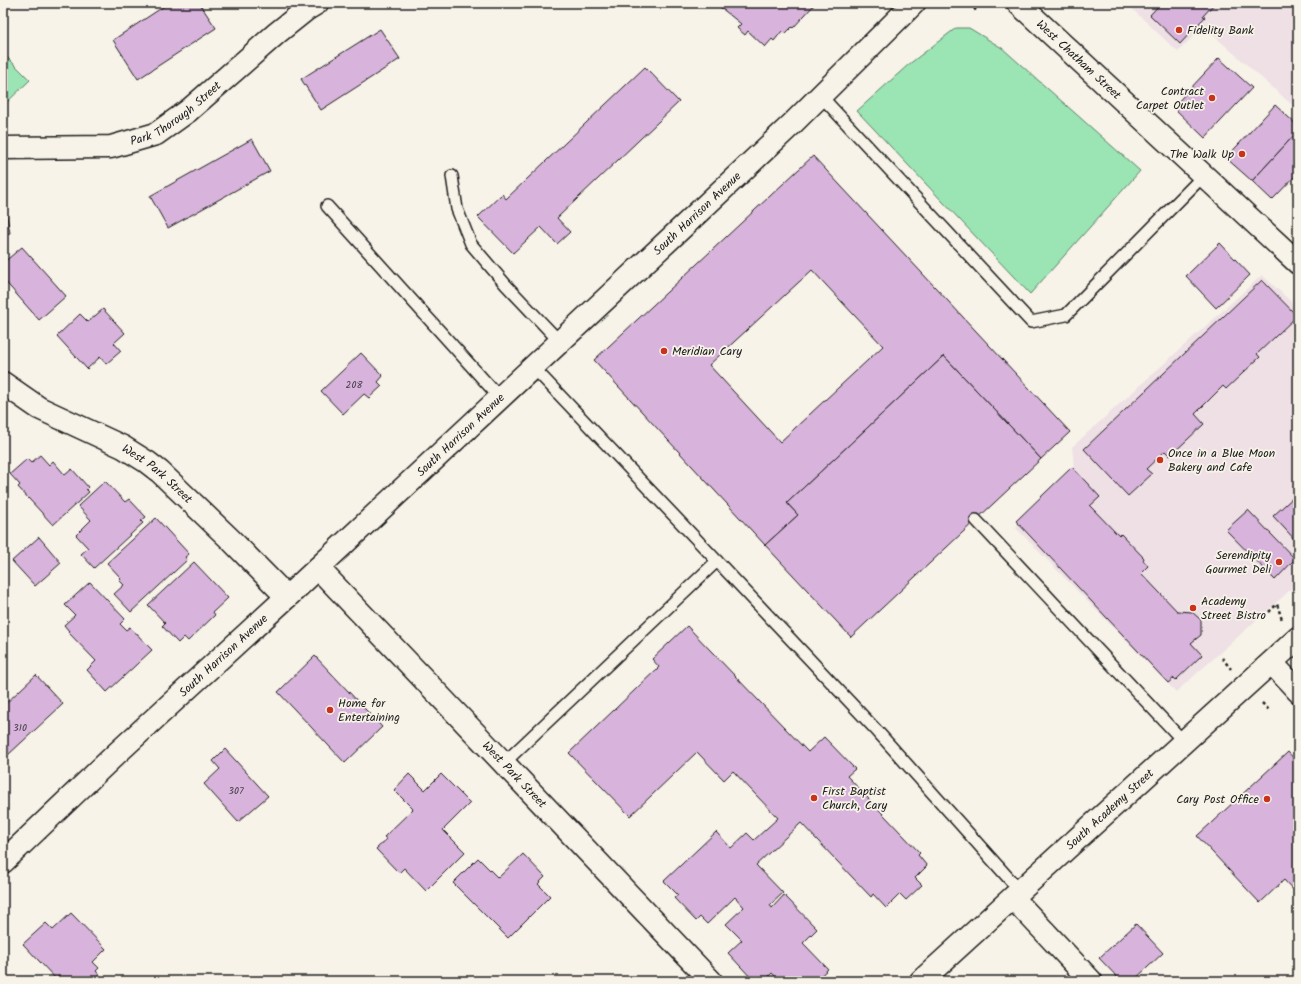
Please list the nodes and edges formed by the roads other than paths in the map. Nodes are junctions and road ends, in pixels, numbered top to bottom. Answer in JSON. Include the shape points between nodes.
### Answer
{"nodes":[{"id":1,"x":317,"y":3,"type":"edge"},
{"id":2,"x":914,"y":3,"type":"edge"},
{"id":3,"x":1018,"y":3,"type":"edge"},
{"id":4,"x":820,"y":95,"type":"junction"},
{"id":5,"x":3,"y":148,"type":"edge"},
{"id":6,"x":1204,"y":175,"type":"junction"},
{"id":7,"x":452,"y":176,"type":"dead end"},
{"id":8,"x":327,"y":206,"type":"dead end"},
{"id":9,"x":1298,"y":263,"type":"edge"},
{"id":10,"x":560,"y":342,"type":"junction"},
{"id":11,"x":533,"y":367,"type":"junction"},
{"id":12,"x":3,"y":383,"type":"edge"},
{"id":13,"x":500,"y":398,"type":"junction"},
{"id":14,"x":976,"y":520,"type":"dead end"},
{"id":15,"x":717,"y":561,"type":"junction"},
{"id":16,"x":318,"y":568,"type":"junction"},
{"id":17,"x":287,"y":597,"type":"junction"},
{"id":18,"x":1298,"y":638,"type":"edge"},
{"id":19,"x":1272,"y":663,"type":"junction"},
{"id":20,"x":1298,"y":691,"type":"edge"},
{"id":21,"x":1184,"y":742,"type":"junction"},
{"id":22,"x":504,"y":763,"type":"junction"},
{"id":23,"x":3,"y":862,"type":"edge"},
{"id":24,"x":1016,"y":895,"type":"junction"},
{"id":25,"x":711,"y":981,"type":"edge"},
{"id":26,"x":921,"y":981,"type":"edge"},
{"id":27,"x":1092,"y":981,"type":"edge"}],
"edges":[{"from":1,"to":5,"type":"street","name":"Park Thorough Street","via":[[276,33],[188,111],[156,134],[111,146]]},
{"from":2,"to":4,"type":"street","name":"South Harrison Avenue"},
{"from":3,"to":6,"type":"street","name":"West Chatham Street"},
{"from":4,"to":6,"type":"lane","via":[[1031,322],[1066,315]]},
{"from":4,"to":10,"type":"street","name":"South Harrison Avenue"},
{"from":6,"to":9,"type":"street","name":"West Chatham Street"},
{"from":7,"to":10,"type":"lane","via":[[457,209],[471,244]]},
{"from":8,"to":13,"type":"lane"},
{"from":10,"to":11,"type":"street","name":"South Harrison Avenue"},
{"from":11,"to":13,"type":"street","name":"South Harrison Avenue"},
{"from":11,"to":15,"type":"lane"},
{"from":12,"to":17,"type":"street","name":"West Park Street","via":[[39,408],[123,447],[148,462]]},
{"from":13,"to":16,"type":"street","name":"South Harrison Avenue"},
{"from":14,"to":21,"type":"lane"},
{"from":15,"to":22,"type":"lane"},
{"from":15,"to":24,"type":"lane","via":[[883,736]]},
{"from":16,"to":17,"type":"street","name":"South Harrison Avenue"},
{"from":16,"to":22,"type":"street","name":"West Park Street"},
{"from":17,"to":23,"type":"street","name":"South Harrison Avenue"},
{"from":18,"to":19,"type":"street","name":"South Academy Street"},
{"from":19,"to":20,"type":"street"},
{"from":19,"to":21,"type":"street","name":"South Academy Street"},
{"from":21,"to":24,"type":"street","name":"South Academy Street"},
{"from":22,"to":25,"type":"street","name":"West Park Street"},
{"from":24,"to":26,"type":"street","name":"South Academy Street"},
{"from":24,"to":27,"type":"street"}]}
